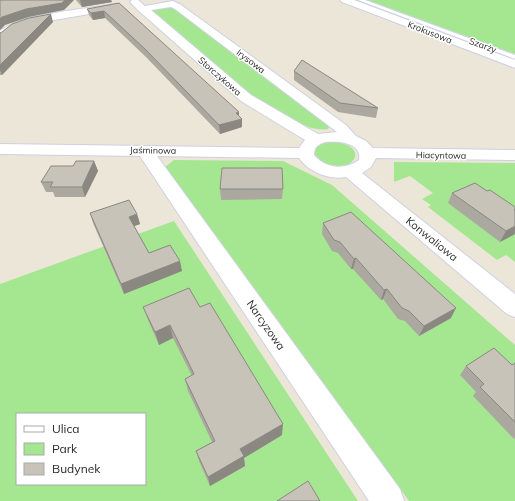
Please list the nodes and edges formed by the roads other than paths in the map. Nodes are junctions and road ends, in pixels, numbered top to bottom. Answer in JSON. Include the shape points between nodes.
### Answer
{"nodes":[{"id":1,"x":345,"y":0,"type":"edge"},
{"id":2,"x":360,"y":0,"type":"edge"},
{"id":3,"x":137,"y":4,"type":"edge"},
{"id":4,"x":0,"y":37,"type":"edge"},
{"id":5,"x":515,"y":56,"type":"edge"},
{"id":6,"x":515,"y":64,"type":"edge"},
{"id":7,"x":316,"y":140,"type":"junction"},
{"id":8,"x":350,"y":140,"type":"junction"},
{"id":9,"x":0,"y":149,"type":"edge"},
{"id":10,"x":144,"y":150,"type":"junction"},
{"id":11,"x":305,"y":153,"type":"junction"},
{"id":12,"x":367,"y":153,"type":"junction"},
{"id":13,"x":515,"y":155,"type":"edge"},
{"id":14,"x":349,"y":171,"type":"junction"},
{"id":15,"x":515,"y":307,"type":"edge"},
{"id":16,"x":388,"y":501,"type":"edge"}],
"edges":[{"from":1,"to":6,"type":"street","name":"Krokusowa"},
{"from":2,"to":5,"type":"lane","name":"Szarży"},
{"from":3,"to":4,"type":"street","name":"Irysowa","via":[[29,21],[14,26]]},
{"from":3,"to":7,"type":"street","name":"Storczykowa","via":[[246,98]]},
{"from":3,"to":8,"type":"street","name":"Irysowa","via":[[172,4],[178,7],[341,128]]},
{"from":7,"to":8,"type":"street","via":[[332,137]]},
{"from":7,"to":11,"type":"street","via":[[308,146]]},
{"from":8,"to":12,"type":"street","via":[[361,145]]},
{"from":9,"to":10,"type":"street","name":"Jaśminowa"},
{"from":10,"to":11,"type":"street","name":"Jaśminowa"},
{"from":10,"to":16,"type":"street","name":"Narcyzowa"},
{"from":11,"to":14,"type":"street","via":[[308,160],[320,168],[337,172]]},
{"from":12,"to":13,"type":"street","name":"Hiacyntowa"},
{"from":12,"to":14,"type":"street","via":[[365,164]]},
{"from":14,"to":15,"type":"street","name":"Konwaliowa"}]}
